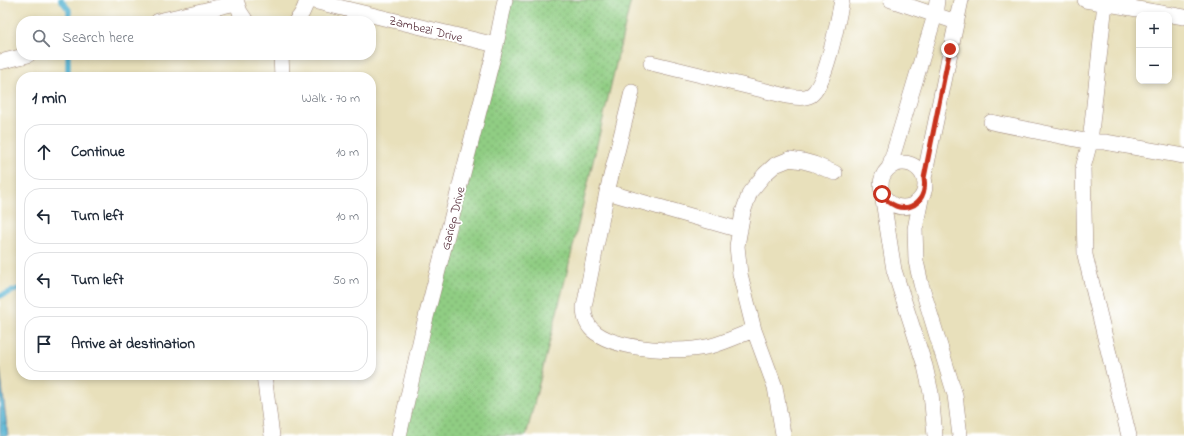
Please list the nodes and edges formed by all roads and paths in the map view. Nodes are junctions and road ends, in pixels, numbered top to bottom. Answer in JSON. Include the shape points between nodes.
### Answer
{"nodes":[{"id":1,"x":308,"y":0,"type":"edge"},
{"id":2,"x":505,"y":0,"type":"edge"},
{"id":3,"x":842,"y":0,"type":"edge"},
{"id":4,"x":891,"y":0,"type":"edge"},
{"id":5,"x":961,"y":0,"type":"edge"},
{"id":6,"x":1085,"y":0,"type":"edge"},
{"id":7,"x":236,"y":1,"type":"edge"},
{"id":8,"x":1105,"y":3,"type":"junction"},
{"id":9,"x":936,"y":7,"type":"edge"},
{"id":10,"x":178,"y":16,"type":"edge"},
{"id":11,"x":243,"y":16,"type":"edge"},
{"id":12,"x":300,"y":16,"type":"edge"},
{"id":13,"x":375,"y":16,"type":"edge"},
{"id":14,"x":376,"y":16,"type":"edge"},
{"id":15,"x":1184,"y":17,"type":"edge"},
{"id":16,"x":956,"y":22,"type":"junction"},
{"id":17,"x":496,"y":45,"type":"junction"},
{"id":18,"x":16,"y":58,"type":"edge"},
{"id":19,"x":281,"y":60,"type":"edge"},
{"id":20,"x":0,"y":62,"type":"edge"},
{"id":21,"x":651,"y":63,"type":"dead end"},
{"id":22,"x":282,"y":72,"type":"edge"},
{"id":23,"x":632,"y":92,"type":"dead end"},
{"id":24,"x":991,"y":122,"type":"dead end"},
{"id":25,"x":1090,"y":142,"type":"junction"},
{"id":26,"x":1184,"y":156,"type":"edge"},
{"id":27,"x":889,"y":168,"type":"junction"},
{"id":28,"x":835,"y":173,"type":"dead end"},
{"id":29,"x":924,"y":178,"type":"junction"},
{"id":30,"x":607,"y":192,"type":"junction"},
{"id":31,"x":882,"y":194,"type":"junction"},
{"id":32,"x":920,"y":199,"type":"junction"},
{"id":33,"x":740,"y":230,"type":"junction"},
{"id":34,"x":754,"y":330,"type":"junction"},
{"id":35,"x":265,"y":380,"type":"edge"},
{"id":36,"x":781,"y":435,"type":"edge"},
{"id":37,"x":272,"y":436,"type":"edge"},
{"id":38,"x":399,"y":436,"type":"edge"},
{"id":39,"x":935,"y":436,"type":"edge"},
{"id":40,"x":960,"y":436,"type":"edge"},
{"id":41,"x":1129,"y":436,"type":"edge"}],
"edges":[{"from":1,"to":12,"type":"street"},
{"from":1,"to":13,"type":"street","name":"Zambezi Drive"},
{"from":2,"to":17,"type":"street","name":"Gariep Drive"},
{"from":3,"to":21,"type":"street","via":[[820,84],[806,97],[786,96]]},
{"from":4,"to":9,"type":"street"},
{"from":5,"to":16,"type":"street"},
{"from":6,"to":8,"type":"street"},
{"from":7,"to":10,"type":"street"},
{"from":7,"to":11,"type":"street"},
{"from":8,"to":15,"type":"street"},
{"from":8,"to":25,"type":"street"},
{"from":9,"to":16,"type":"street"},
{"from":9,"to":27,"type":"street"},
{"from":14,"to":17,"type":"street","name":"Zambezi Drive"},
{"from":16,"to":29,"type":"street"},
{"from":17,"to":38,"type":"street","name":"Gariep Drive","via":[[425,322]]},
{"from":18,"to":20,"type":"street"},
{"from":19,"to":22,"type":"street"},
{"from":23,"to":30,"type":"street"},
{"from":24,"to":25,"type":"street"},
{"from":25,"to":26,"type":"street","via":[[1105,142]]},
{"from":25,"to":41,"type":"street","via":[[1083,168],[1085,255]]},
{"from":27,"to":29,"type":"street","via":[[905,162],[913,165]]},
{"from":27,"to":31,"type":"street","via":[[881,180]]},
{"from":28,"to":33,"type":"street","via":[[803,160],[790,159],[775,165],[750,192]]},
{"from":29,"to":32,"type":"street","via":[[926,186]]},
{"from":30,"to":33,"type":"street"},
{"from":30,"to":34,"type":"street","via":[[584,307],[588,326],[595,333],[608,340],[637,347],[682,350],[711,346]]},
{"from":31,"to":32,"type":"street","via":[[892,205],[900,208],[915,204]]},
{"from":31,"to":39,"type":"street","via":[[894,270],[925,366],[931,393]]},
{"from":32,"to":40,"type":"street","via":[[915,229],[916,261],[955,395]]},
{"from":33,"to":34,"type":"street","via":[[737,246],[740,274]]},
{"from":34,"to":36,"type":"street","via":[[775,387]]},
{"from":35,"to":37,"type":"street"}]}
